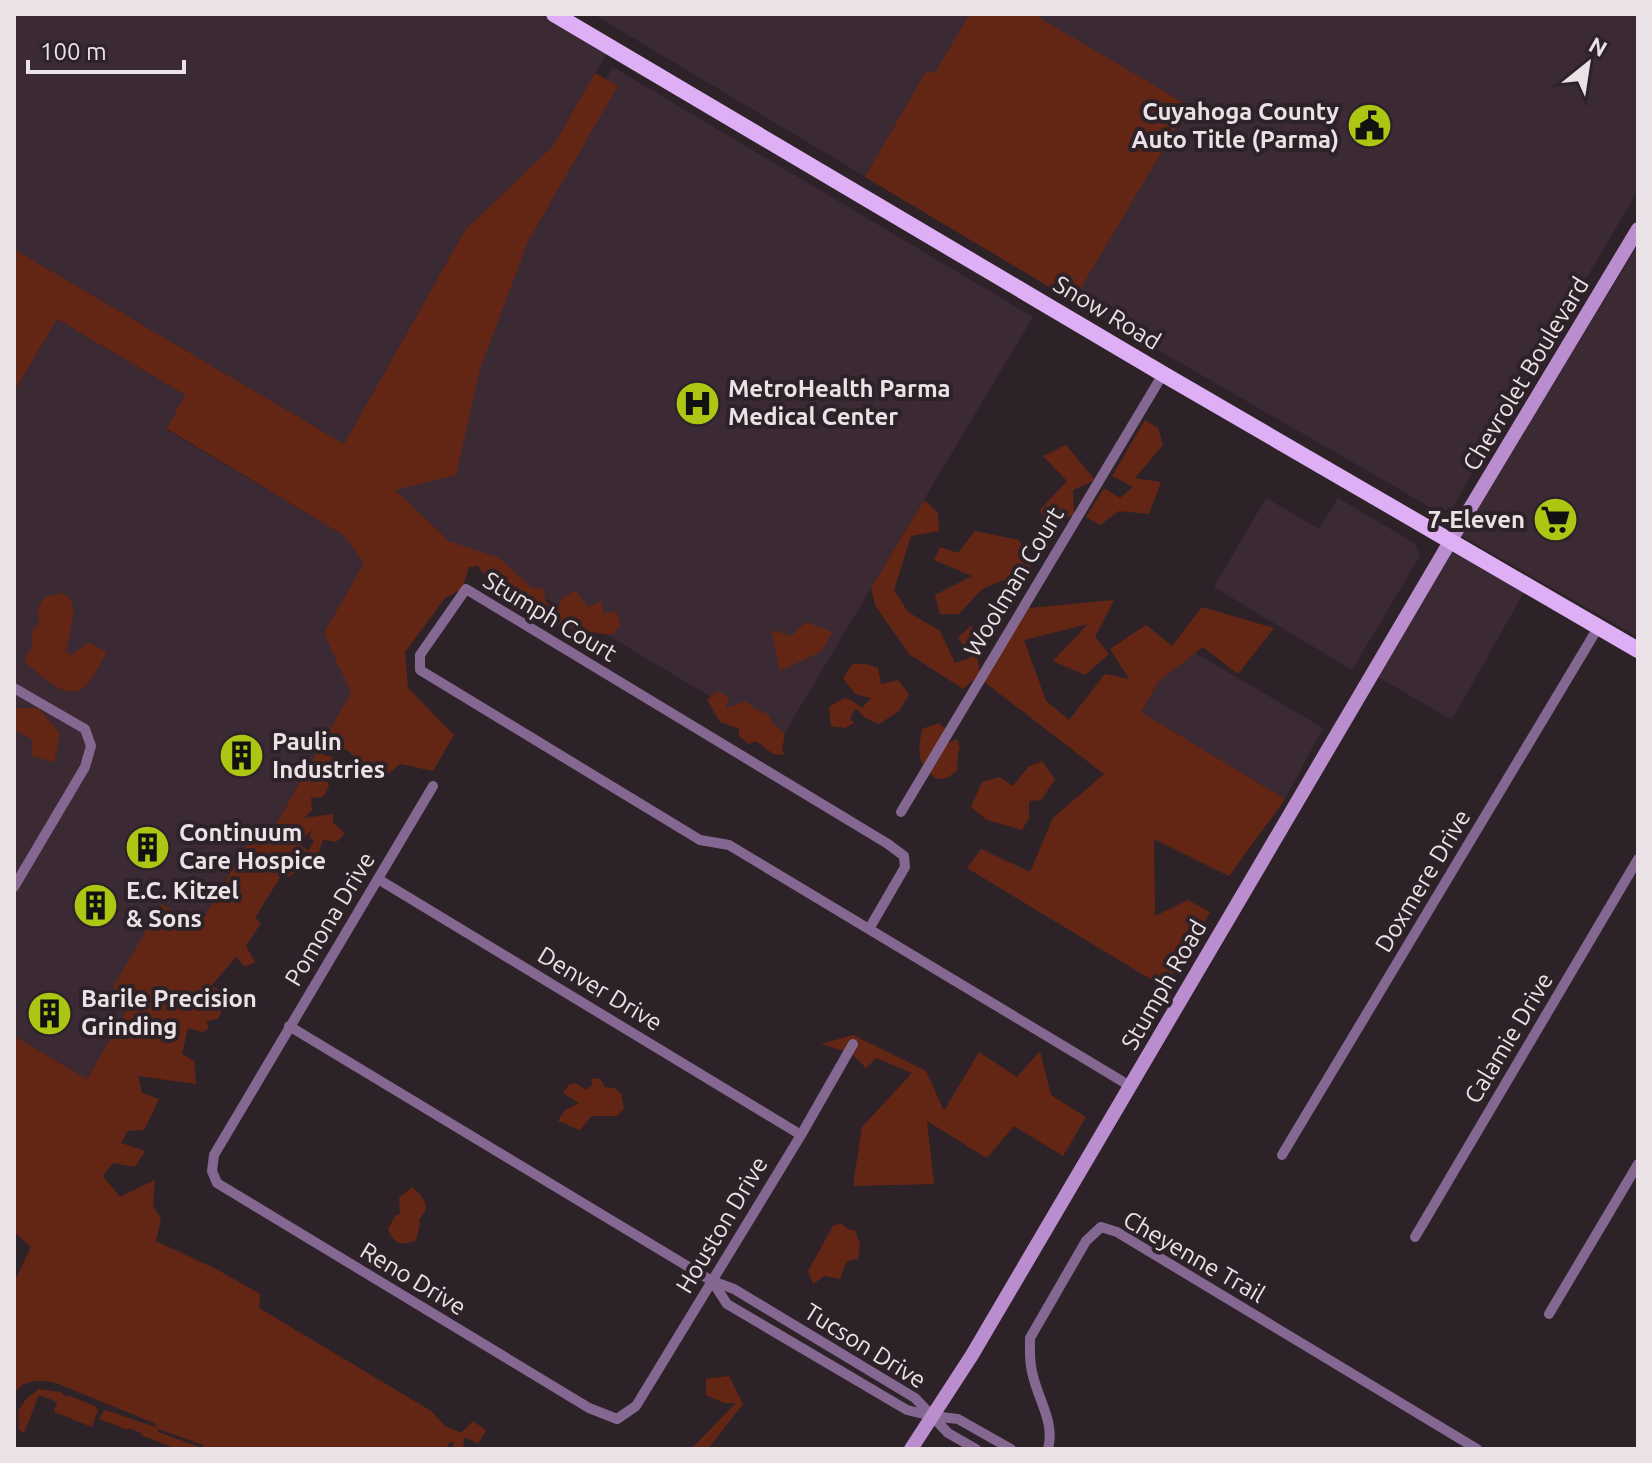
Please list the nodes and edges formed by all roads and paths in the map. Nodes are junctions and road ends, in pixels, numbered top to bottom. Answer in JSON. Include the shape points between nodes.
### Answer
{"nodes":[{"id":1,"x":554,"y":14,"type":"edge"},
{"id":2,"x":1638,"y":229,"type":"edge"},
{"id":3,"x":1163,"y":374,"type":"junction"},
{"id":4,"x":1451,"y":540,"type":"junction"},
{"id":5,"x":1599,"y":626,"type":"junction"},
{"id":6,"x":1638,"y":650,"type":"edge"},
{"id":7,"x":14,"y":688,"type":"edge"},
{"id":8,"x":433,"y":786,"type":"dead end"},
{"id":9,"x":901,"y":812,"type":"dead end"},
{"id":10,"x":1638,"y":859,"type":"edge"},
{"id":11,"x":378,"y":879,"type":"junction"},
{"id":12,"x":14,"y":887,"type":"edge"},
{"id":13,"x":869,"y":929,"type":"junction"},
{"id":14,"x":289,"y":1026,"type":"junction"},
{"id":15,"x":853,"y":1044,"type":"dead end"},
{"id":16,"x":1130,"y":1086,"type":"junction"},
{"id":17,"x":801,"y":1135,"type":"junction"},
{"id":18,"x":214,"y":1155,"type":"joint"},
{"id":19,"x":1282,"y":1155,"type":"dead end"},
{"id":20,"x":1638,"y":1164,"type":"edge"},
{"id":21,"x":1415,"y":1237,"type":"dead end"},
{"id":22,"x":712,"y":1281,"type":"junction"},
{"id":23,"x":1549,"y":1314,"type":"dead end"},
{"id":24,"x":932,"y":1416,"type":"junction"},
{"id":25,"x":617,"y":1419,"type":"joint"},
{"id":26,"x":911,"y":1449,"type":"edge"},
{"id":27,"x":976,"y":1449,"type":"edge"},
{"id":28,"x":1011,"y":1449,"type":"edge"},
{"id":29,"x":1048,"y":1449,"type":"edge"},
{"id":30,"x":1477,"y":1449,"type":"edge"}],
"edges":[{"from":1,"to":3,"type":"main road","name":"Snow Road"},
{"from":2,"to":4,"type":"main road","name":"Chevrolet Boulevard"},
{"from":3,"to":4,"type":"main road","name":"Snow Road"},
{"from":3,"to":9,"type":"street","name":"Woolman Court"},
{"from":4,"to":5,"type":"main road","name":"Snow Road"},
{"from":4,"to":16,"type":"main road","name":"Stumph Road"},
{"from":5,"to":6,"type":"main road","name":"Snow Road"},
{"from":5,"to":19,"type":"street","name":"Doxmere Drive"},
{"from":7,"to":12,"type":"street","via":[[85,729],[91,746],[85,767]]},
{"from":8,"to":11,"type":"street","name":"Pomona Drive"},
{"from":10,"to":21,"type":"street","name":"Calamie Drive"},
{"from":11,"to":14,"type":"street","name":"Pomona Drive"},
{"from":11,"to":17,"type":"street","name":"Denver Drive"},
{"from":13,"to":13,"type":"street","name":"Stumph Court","via":[[729,845],[700,840],[420,670],[420,655],[466,589],[904,856],[905,867]]},
{"from":13,"to":16,"type":"street","name":"Stumph Court"},
{"from":14,"to":18,"type":"street","name":"Pomona Drive"},
{"from":14,"to":22,"type":"street","name":"Tucson Drive"},
{"from":15,"to":17,"type":"street","name":"Houston Drive"},
{"from":16,"to":24,"type":"main road","name":"Stumph Road"},
{"from":17,"to":22,"type":"street","name":"Houston Drive"},
{"from":18,"to":25,"type":"street","name":"Reno Drive","via":[[217,1183],[589,1408]]},
{"from":20,"to":23,"type":"street"},
{"from":22,"to":24,"type":"street","name":"Tucson Drive","via":[[734,1289],[915,1398]]},
{"from":22,"to":24,"type":"street","name":"Tucson Drive","via":[[727,1304],[907,1410]]},
{"from":22,"to":25,"type":"street","name":"Houston Drive","via":[[636,1406]]},
{"from":24,"to":26,"type":"main road","name":"Stumph Road"},
{"from":24,"to":27,"type":"street"},
{"from":24,"to":28,"type":"street","via":[[958,1419]]},
{"from":29,"to":30,"type":"street","name":"Cheyenne Trail","via":[[1050,1429],[1032,1375],[1030,1338],[1086,1241],[1101,1227]]}]}
